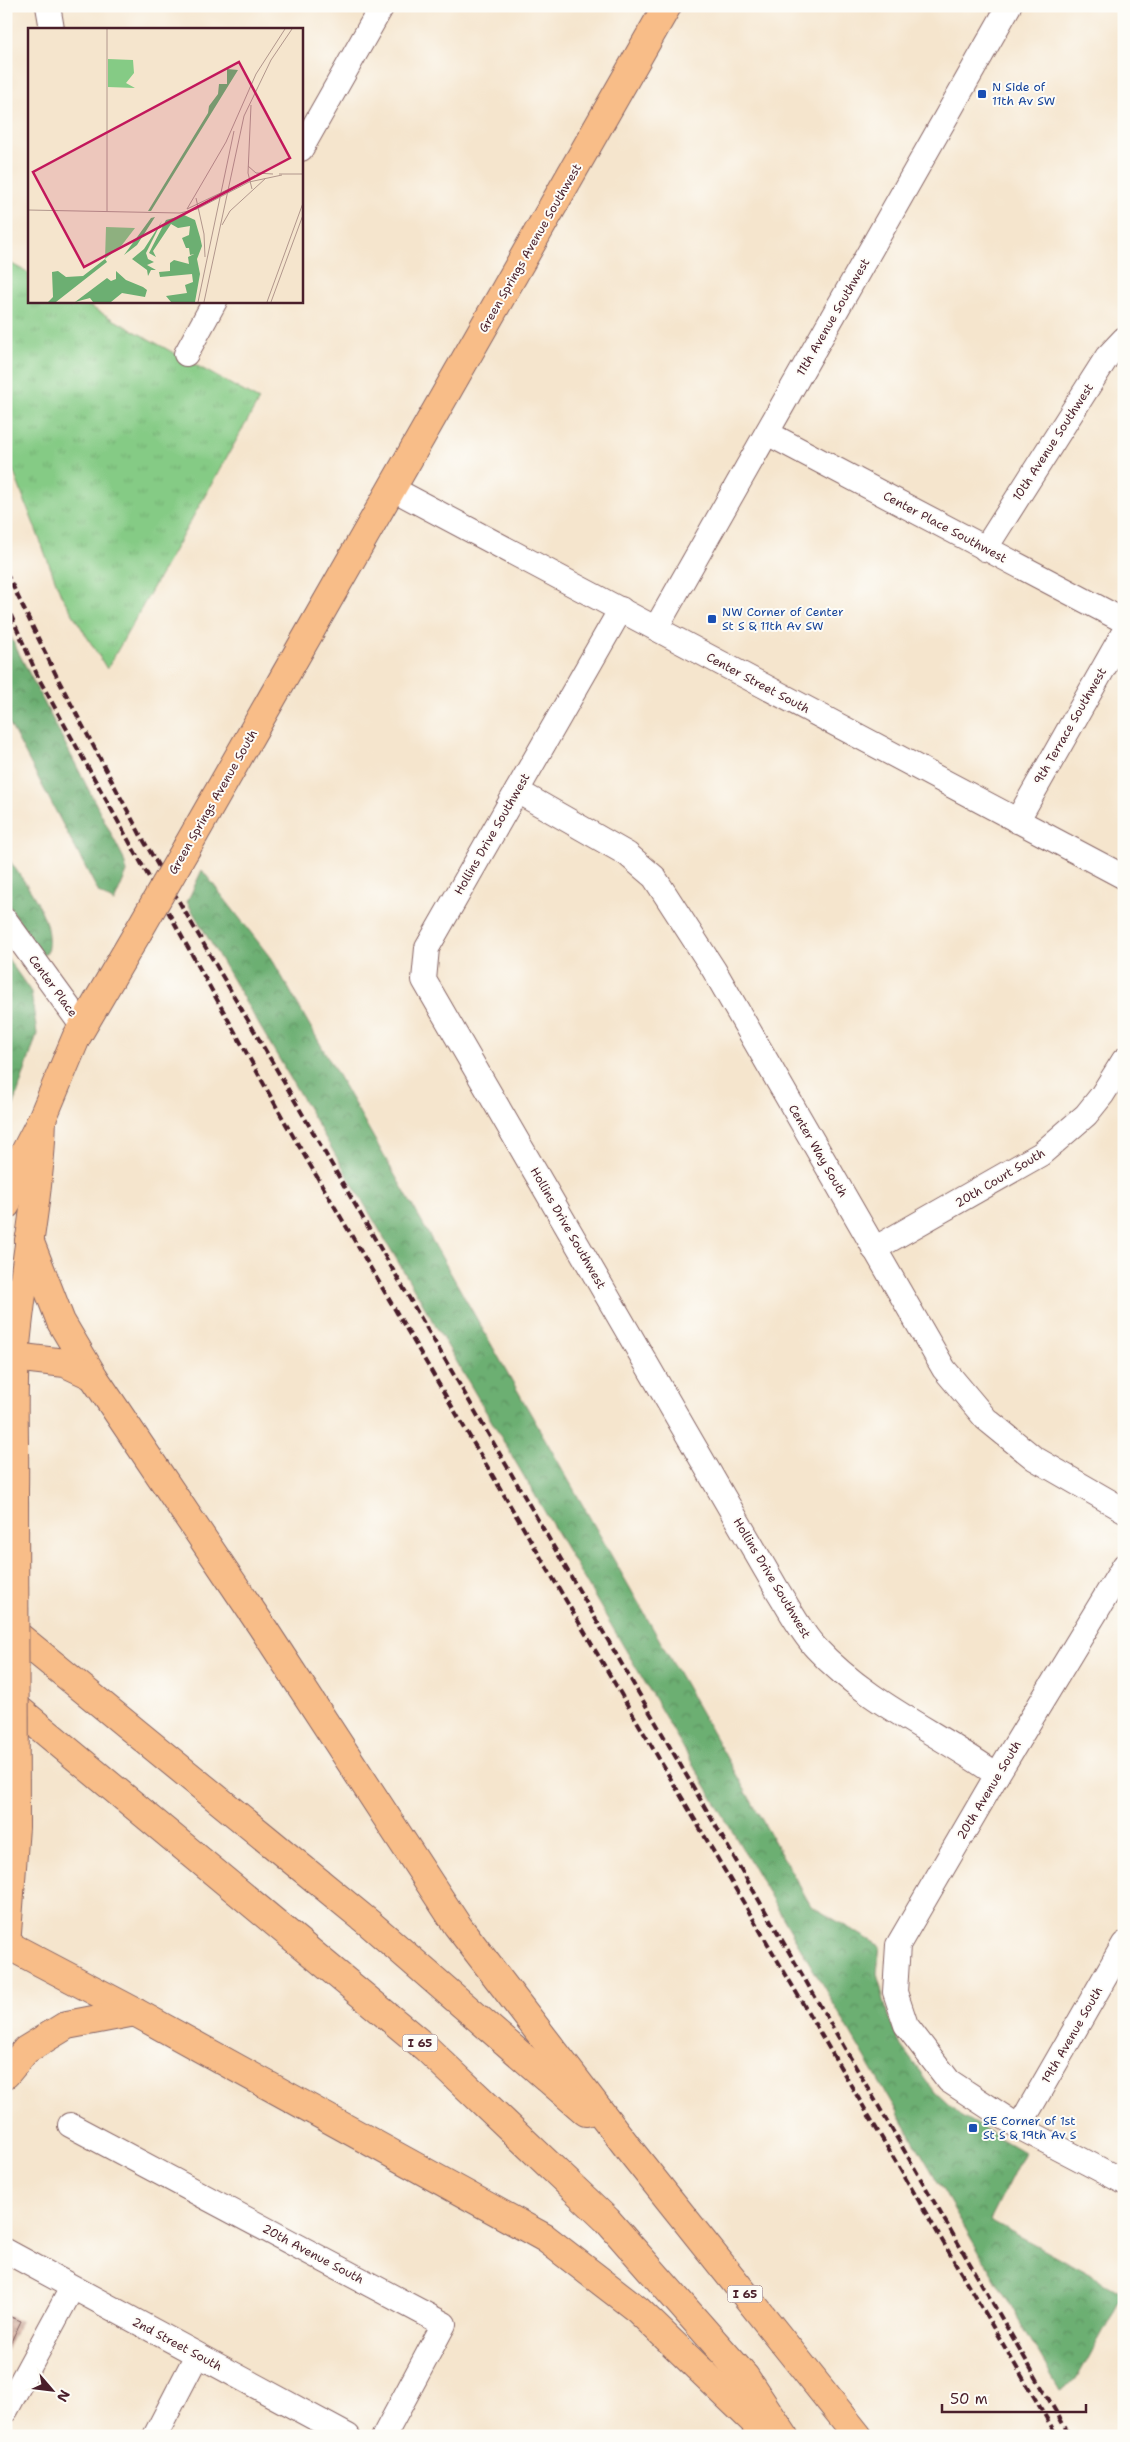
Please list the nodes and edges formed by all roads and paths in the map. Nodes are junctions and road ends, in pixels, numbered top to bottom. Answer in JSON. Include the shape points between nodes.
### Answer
{"nodes":[{"id":1,"x":48,"y":6,"type":"edge"},
{"id":2,"x":382,"y":6,"type":"edge"},
{"id":3,"x":666,"y":6,"type":"edge"},
{"id":4,"x":1010,"y":6,"type":"edge"},
{"id":5,"x":52,"y":28,"type":"edge"},
{"id":6,"x":302,"y":147,"type":"edge"},
{"id":7,"x":214,"y":302,"type":"edge"},
{"id":8,"x":1124,"y":339,"type":"edge"},
{"id":9,"x":186,"y":354,"type":"dead end"},
{"id":10,"x":1116,"y":361,"type":"edge"},
{"id":11,"x":767,"y":433,"type":"junction"},
{"id":12,"x":393,"y":489,"type":"junction"},
{"id":13,"x":985,"y":548,"type":"junction"},
{"id":14,"x":621,"y":609,"type":"junction"},
{"id":15,"x":1124,"y":621,"type":"edge"},
{"id":16,"x":656,"y":628,"type":"junction"},
{"id":17,"x":1124,"y":632,"type":"edge"},
{"id":18,"x":518,"y":790,"type":"junction"},
{"id":19,"x":1016,"y":821,"type":"junction"},
{"id":20,"x":1124,"y":877,"type":"edge"},
{"id":21,"x":6,"y":921,"type":"edge"},
{"id":22,"x":83,"y":1027,"type":"junction"},
{"id":23,"x":1124,"y":1060,"type":"edge"},
{"id":24,"x":42,"y":1119,"type":"junction"},
{"id":25,"x":6,"y":1205,"type":"edge"},
{"id":26,"x":28,"y":1240,"type":"junction"},
{"id":27,"x":874,"y":1249,"type":"junction"},
{"id":28,"x":11,"y":1357,"type":"edge"},
{"id":29,"x":93,"y":1376,"type":"junction"},
{"id":30,"x":1124,"y":1510,"type":"edge"},
{"id":31,"x":1124,"y":1566,"type":"edge"},
{"id":32,"x":6,"y":1626,"type":"edge"},
{"id":33,"x":6,"y":1700,"type":"edge"},
{"id":34,"x":997,"y":1775,"type":"junction"},
{"id":35,"x":1124,"y":1944,"type":"edge"},
{"id":36,"x":6,"y":1945,"type":"edge"},
{"id":37,"x":135,"y":2012,"type":"junction"},
{"id":38,"x":6,"y":2074,"type":"edge"},
{"id":39,"x":70,"y":2125,"type":"dead end"},
{"id":40,"x":1019,"y":2127,"type":"junction"},
{"id":41,"x":632,"y":2153,"type":"junction"},
{"id":42,"x":1124,"y":2182,"type":"edge"},
{"id":43,"x":6,"y":2251,"type":"edge"},
{"id":44,"x":72,"y":2288,"type":"junction"},
{"id":45,"x":197,"y":2355,"type":"junction"},
{"id":46,"x":6,"y":2410,"type":"edge"},
{"id":47,"x":155,"y":2436,"type":"edge"},
{"id":48,"x":348,"y":2436,"type":"edge"},
{"id":49,"x":384,"y":2436,"type":"edge"},
{"id":50,"x":770,"y":2436,"type":"edge"},
{"id":51,"x":784,"y":2436,"type":"edge"},
{"id":52,"x":858,"y":2436,"type":"edge"}],
"edges":[{"from":1,"to":5,"type":"street"},
{"from":2,"to":6,"type":"street"},
{"from":3,"to":12,"type":"main road","name":"Green Springs Avenue Southwest"},
{"from":4,"to":11,"type":"street","name":"11th Avenue Southwest"},
{"from":7,"to":9,"type":"street"},
{"from":8,"to":10,"type":"street","name":"10th Avenue Southwest"},
{"from":10,"to":13,"type":"street","name":"10th Avenue Southwest"},
{"from":11,"to":13,"type":"street","name":"Center Place Southwest"},
{"from":11,"to":16,"type":"street","name":"11th Avenue Southwest"},
{"from":12,"to":14,"type":"street","name":"Center Street South"},
{"from":12,"to":22,"type":"main road","name":"Green Springs Avenue South","bridge":true},
{"from":13,"to":15,"type":"street","name":"Center Place Southwest"},
{"from":14,"to":16,"type":"street","name":"Center Street South"},
{"from":14,"to":18,"type":"street","name":"Hollins Drive Southwest"},
{"from":16,"to":19,"type":"street","name":"Center Street South"},
{"from":17,"to":19,"type":"street","name":"9th Terrace Southwest"},
{"from":18,"to":27,"type":"street","name":"Center Way South","via":[[627,854],[654,877],[714,970]]},
{"from":18,"to":34,"type":"street","name":"Hollins Drive Southwest","via":[[427,948],[424,980],[773,1583],[815,1648],[868,1695]]},
{"from":19,"to":20,"type":"street","name":"Center Street South"},
{"from":21,"to":22,"type":"street","name":"Center Place"},
{"from":22,"to":24,"type":"main road","name":"Green Springs Avenue South"},
{"from":23,"to":27,"type":"street","name":"20th Court South","via":[[1086,1115],[1042,1154]]},
{"from":24,"to":25,"type":"main road","name":"Green Springs Avenue South","via":[[23,1156]]},
{"from":24,"to":26,"type":"main road","name":"Green Springs Avenue South","via":[[37,1199]]},
{"from":26,"to":28,"type":"main road","name":"Green Springs Avenue South"},
{"from":26,"to":29,"type":"main road","via":[[61,1322]]},
{"from":27,"to":30,"type":"street","name":"Center Way South","via":[[944,1369],[986,1419],[1034,1458]]},
{"from":28,"to":29,"type":"main road","via":[[65,1363]]},
{"from":28,"to":36,"type":"main road","name":"Green Springs Avenue South","bridge":true,"via":[[16,1827]]},
{"from":29,"to":41,"type":"main road","via":[[457,1925]]},
{"from":31,"to":34,"type":"street","name":"20th Avenue South"},
{"from":32,"to":41,"type":"main road","number":"I 65","via":[[369,1923]]},
{"from":33,"to":51,"type":"main road","number":"I 65","via":[[426,2048],[600,2213],[745,2377]]},
{"from":34,"to":40,"type":"street","name":"20th Avenue South","via":[[898,1946],[895,1992],[906,2025],[949,2081]]},
{"from":35,"to":40,"type":"street","name":"19th Avenue South"},
{"from":36,"to":37,"type":"main road"},
{"from":37,"to":38,"type":"main road","via":[[67,2025],[26,2050]]},
{"from":37,"to":50,"type":"main road","via":[[545,2238],[638,2310]]},
{"from":39,"to":49,"type":"street","name":"20th Avenue South","via":[[444,2324]]},
{"from":40,"to":42,"type":"street","name":"20th Avenue South"},
{"from":41,"to":52,"type":"main road","number":"I 65"},
{"from":43,"to":44,"type":"street","name":"2nd Street South"},
{"from":44,"to":45,"type":"street","name":"2nd Street South"},
{"from":44,"to":46,"type":"street"},
{"from":45,"to":47,"type":"street"},
{"from":45,"to":48,"type":"street","name":"2nd Street South"}]}
